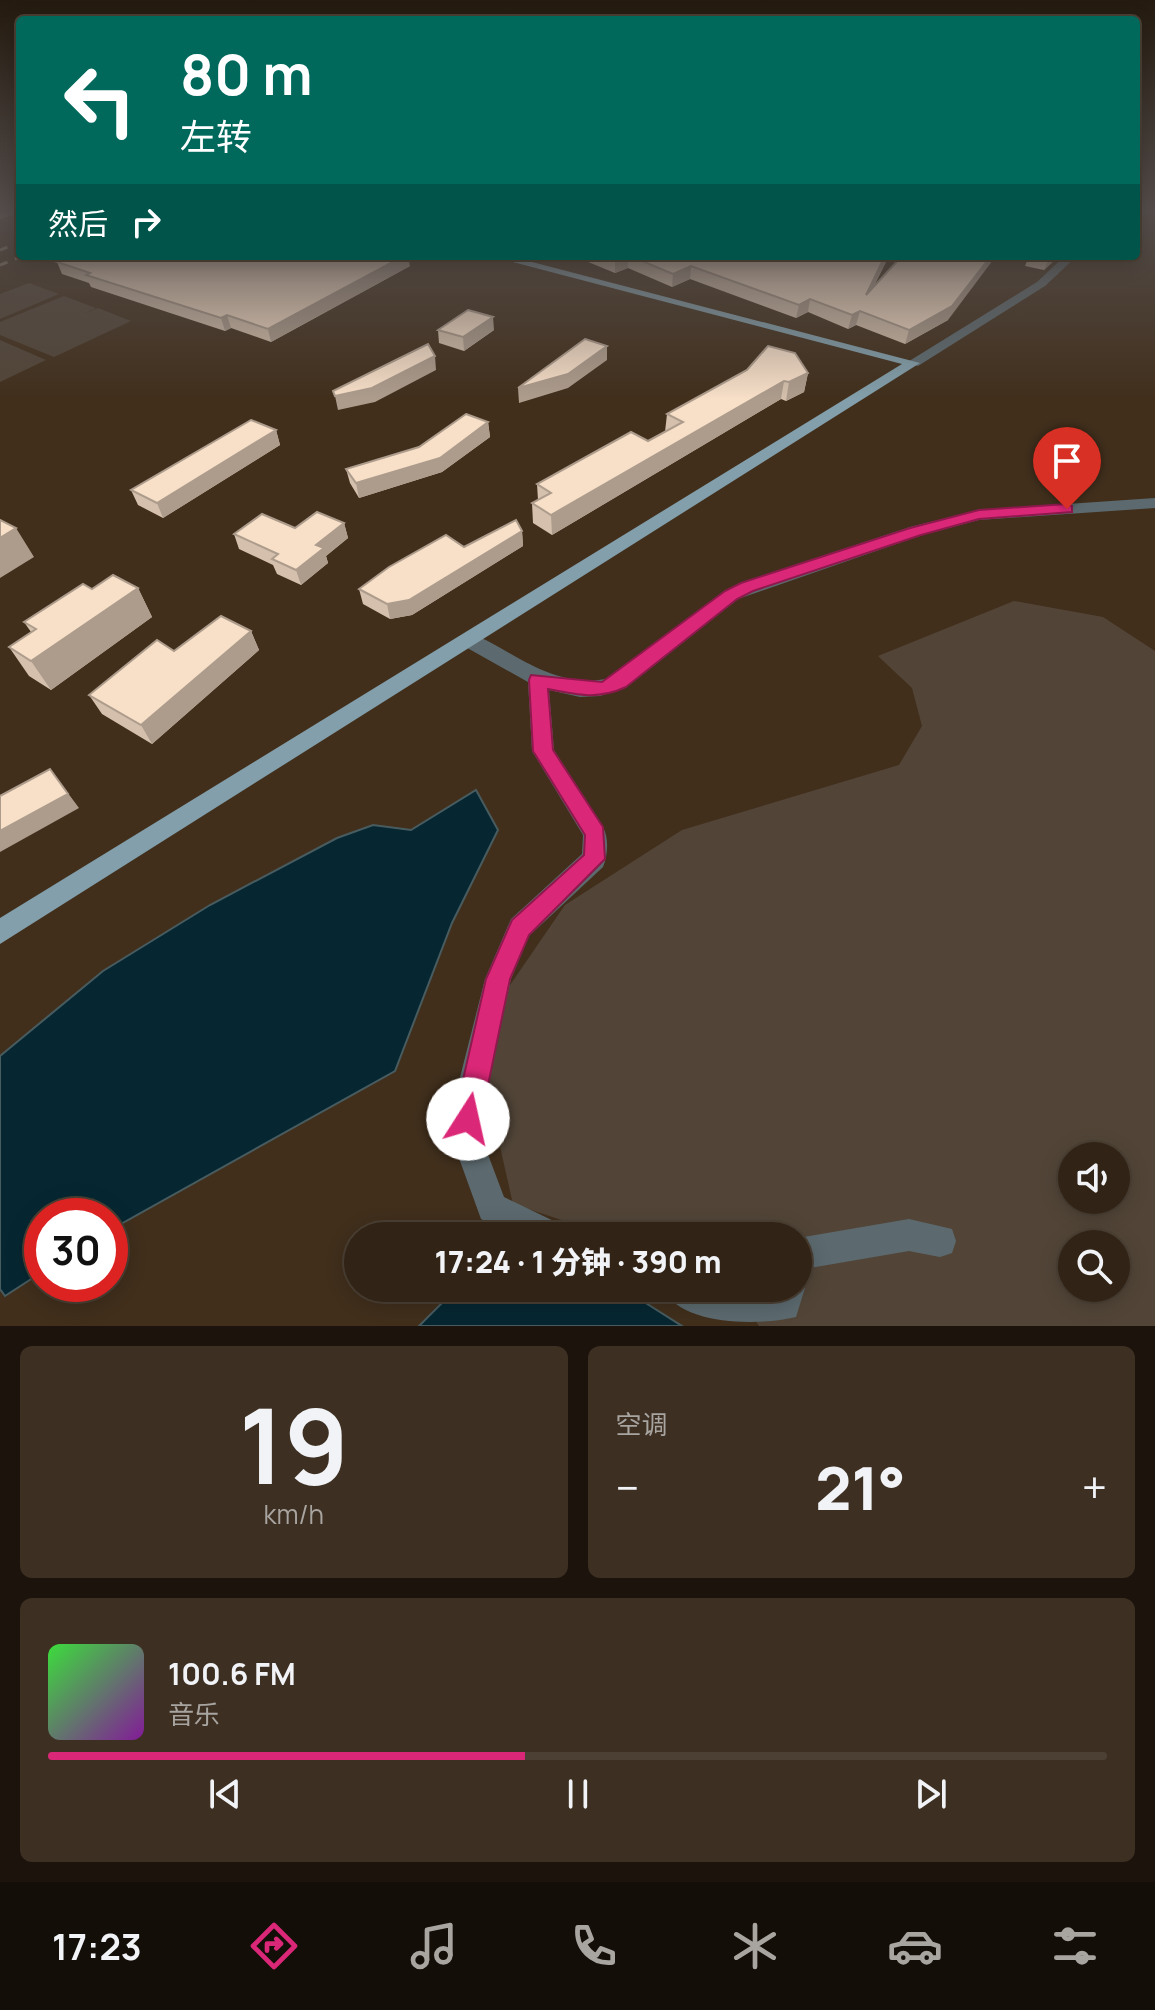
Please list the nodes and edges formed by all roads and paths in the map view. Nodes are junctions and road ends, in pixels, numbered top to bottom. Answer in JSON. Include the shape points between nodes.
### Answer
{"nodes":[{"id":1,"x":570,"y":275,"type":"edge"},
{"id":2,"x":1051,"y":275,"type":"edge"},
{"id":3,"x":913,"y":363,"type":"junction"},
{"id":4,"x":1155,"y":503,"type":"edge"},
{"id":5,"x":469,"y":640,"type":"junction"},
{"id":6,"x":538,"y":680,"type":"junction"},
{"id":7,"x":0,"y":932,"type":"edge"},
{"id":8,"x":520,"y":1222,"type":"edge"},
{"id":9,"x":940,"y":1241,"type":"dead end"},
{"id":10,"x":812,"y":1252,"type":"edge"},
{"id":11,"x":703,"y":1302,"type":"edge"},
{"id":12,"x":785,"y":1302,"type":"edge"}],
"edges":[{"from":1,"to":3,"type":"main road"},
{"from":2,"to":3,"type":"street"},
{"from":3,"to":5,"type":"main road"},
{"from":4,"to":6,"type":"street","via":[[979,515],[916,531],[731,595],[604,689]]},
{"from":5,"to":6,"type":"street"},
{"from":5,"to":7,"type":"main road"},
{"from":6,"to":8,"type":"street","via":[[543,751],[595,834],[594,859],[520,928],[498,979],[469,1101],[466,1136],[492,1208]]},
{"from":9,"to":10,"type":"street","via":[[909,1235]]},
{"from":11,"to":12,"type":"street","via":[[738,1322]]}]}
